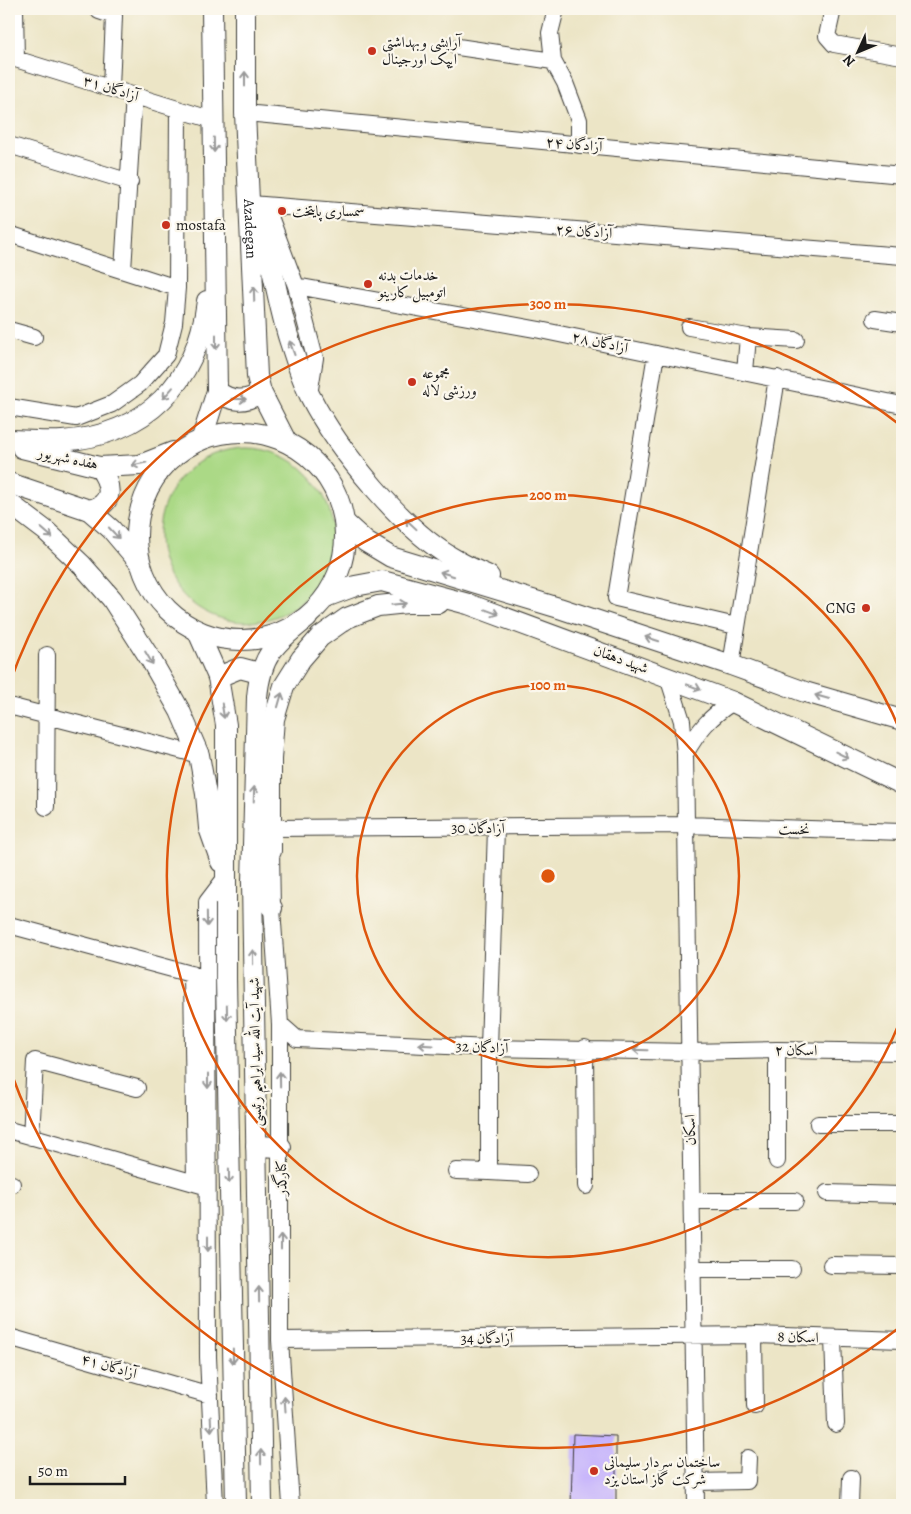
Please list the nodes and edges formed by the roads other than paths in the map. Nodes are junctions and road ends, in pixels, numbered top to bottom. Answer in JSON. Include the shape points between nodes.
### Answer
{"nodes":[{"id":1,"x":14,"y":9,"type":"edge"},
{"id":2,"x":212,"y":9,"type":"edge"},
{"id":3,"x":245,"y":9,"type":"edge"},
{"id":4,"x":556,"y":9,"type":"edge"},
{"id":5,"x":833,"y":9,"type":"edge"},
{"id":6,"x":99,"y":12,"type":"dead end"},
{"id":7,"x":458,"y":47,"type":"dead end"},
{"id":8,"x":902,"y":56,"type":"edge"},
{"id":9,"x":12,"y":58,"type":"edge"},
{"id":10,"x":553,"y":61,"type":"junction"},
{"id":11,"x":111,"y":88,"type":"junction"},
{"id":12,"x":134,"y":96,"type":"junction"},
{"id":13,"x":178,"y":109,"type":"junction"},
{"id":14,"x":245,"y":113,"type":"junction"},
{"id":15,"x":213,"y":120,"type":"junction"},
{"id":16,"x":9,"y":145,"type":"edge"},
{"id":17,"x":578,"y":145,"type":"junction"},
{"id":18,"x":902,"y":175,"type":"edge"},
{"id":19,"x":130,"y":182,"type":"junction"},
{"id":20,"x":258,"y":205,"type":"junction"},
{"id":21,"x":216,"y":232,"type":"junction"},
{"id":22,"x":9,"y":234,"type":"edge"},
{"id":23,"x":902,"y":256,"type":"edge"},
{"id":24,"x":122,"y":270,"type":"junction"},
{"id":25,"x":296,"y":286,"type":"junction"},
{"id":26,"x":177,"y":288,"type":"junction"},
{"id":27,"x":875,"y":319,"type":"dead end"},
{"id":28,"x":902,"y":323,"type":"edge"},
{"id":29,"x":689,"y":327,"type":"dead end"},
{"id":30,"x":9,"y":330,"type":"edge"},
{"id":31,"x":34,"y":337,"type":"dead end"},
{"id":32,"x":748,"y":337,"type":"junction"},
{"id":33,"x":796,"y":340,"type":"dead end"},
{"id":34,"x":656,"y":354,"type":"junction"},
{"id":35,"x":745,"y":372,"type":"junction"},
{"id":36,"x":776,"y":378,"type":"junction"},
{"id":37,"x":217,"y":391,"type":"junction"},
{"id":38,"x":261,"y":392,"type":"junction"},
{"id":39,"x":309,"y":394,"type":"junction"},
{"id":40,"x":902,"y":405,"type":"edge"},
{"id":41,"x":9,"y":406,"type":"edge"},
{"id":42,"x":9,"y":440,"type":"edge"},
{"id":43,"x":286,"y":441,"type":"junction"},
{"id":44,"x":193,"y":443,"type":"junction"},
{"id":45,"x":9,"y":445,"type":"edge"},
{"id":46,"x":99,"y":467,"type":"junction"},
{"id":47,"x":9,"y":483,"type":"edge"},
{"id":48,"x":9,"y":503,"type":"edge"},
{"id":49,"x":89,"y":510,"type":"junction"},
{"id":50,"x":345,"y":523,"type":"junction"},
{"id":51,"x":391,"y":557,"type":"junction"},
{"id":52,"x":139,"y":562,"type":"junction"},
{"id":53,"x":382,"y":581,"type":"junction"},
{"id":54,"x":328,"y":596,"type":"junction"},
{"id":55,"x":468,"y":604,"type":"junction"},
{"id":56,"x":559,"y":608,"type":"junction"},
{"id":57,"x":307,"y":618,"type":"junction"},
{"id":58,"x":736,"y":626,"type":"junction"},
{"id":59,"x":198,"y":632,"type":"junction"},
{"id":60,"x":47,"y":655,"type":"dead end"},
{"id":61,"x":731,"y":665,"type":"junction"},
{"id":62,"x":259,"y":673,"type":"junction"},
{"id":63,"x":668,"y":676,"type":"junction"},
{"id":64,"x":218,"y":678,"type":"junction"},
{"id":65,"x":733,"y":702,"type":"junction"},
{"id":66,"x":9,"y":706,"type":"edge"},
{"id":67,"x":48,"y":716,"type":"junction"},
{"id":68,"x":902,"y":720,"type":"edge"},
{"id":69,"x":684,"y":754,"type":"junction"},
{"id":70,"x":199,"y":755,"type":"junction"},
{"id":71,"x":902,"y":784,"type":"edge"},
{"id":72,"x":46,"y":807,"type":"dead end"},
{"id":73,"x":686,"y":825,"type":"junction"},
{"id":74,"x":270,"y":828,"type":"junction"},
{"id":75,"x":496,"y":828,"type":"junction"},
{"id":76,"x":902,"y":832,"type":"edge"},
{"id":77,"x":271,"y":851,"type":"junction"},
{"id":78,"x":226,"y":876,"type":"junction"},
{"id":79,"x":252,"y":882,"type":"junction"},
{"id":80,"x":272,"y":908,"type":"junction"},
{"id":81,"x":9,"y":925,"type":"edge"},
{"id":82,"x":200,"y":976,"type":"junction"},
{"id":83,"x":280,"y":1024,"type":"junction"},
{"id":84,"x":489,"y":1048,"type":"junction"},
{"id":85,"x":585,"y":1048,"type":"junction"},
{"id":86,"x":777,"y":1050,"type":"junction"},
{"id":87,"x":689,"y":1052,"type":"junction"},
{"id":88,"x":902,"y":1052,"type":"edge"},
{"id":89,"x":137,"y":1088,"type":"dead end"},
{"id":90,"x":818,"y":1124,"type":"dead end"},
{"id":91,"x":902,"y":1124,"type":"edge"},
{"id":92,"x":9,"y":1130,"type":"edge"},
{"id":93,"x":31,"y":1137,"type":"junction"},
{"id":94,"x":256,"y":1146,"type":"junction"},
{"id":95,"x":281,"y":1147,"type":"junction"},
{"id":96,"x":777,"y":1161,"type":"dead end"},
{"id":97,"x":456,"y":1171,"type":"dead end"},
{"id":98,"x":489,"y":1172,"type":"junction"},
{"id":99,"x":528,"y":1174,"type":"dead end"},
{"id":100,"x":201,"y":1185,"type":"junction"},
{"id":101,"x":586,"y":1186,"type":"dead end"},
{"id":102,"x":826,"y":1193,"type":"dead end"},
{"id":103,"x":902,"y":1195,"type":"edge"},
{"id":104,"x":692,"y":1201,"type":"junction"},
{"id":105,"x":795,"y":1202,"type":"dead end"},
{"id":106,"x":831,"y":1264,"type":"dead end"},
{"id":107,"x":902,"y":1266,"type":"edge"},
{"id":108,"x":692,"y":1268,"type":"junction"},
{"id":109,"x":792,"y":1269,"type":"dead end"},
{"id":110,"x":754,"y":1335,"type":"junction"},
{"id":111,"x":694,"y":1336,"type":"junction"},
{"id":112,"x":9,"y":1337,"type":"edge"},
{"id":113,"x":833,"y":1338,"type":"junction"},
{"id":114,"x":280,"y":1340,"type":"junction"},
{"id":115,"x":902,"y":1340,"type":"edge"},
{"id":116,"x":210,"y":1395,"type":"junction"},
{"id":117,"x":755,"y":1406,"type":"dead end"},
{"id":118,"x":836,"y":1424,"type":"dead end"},
{"id":119,"x":748,"y":1458,"type":"dead end"},
{"id":120,"x":851,"y":1478,"type":"dead end"},
{"id":121,"x":696,"y":1482,"type":"junction"},
{"id":122,"x":215,"y":1505,"type":"edge"},
{"id":123,"x":236,"y":1505,"type":"edge"},
{"id":124,"x":262,"y":1505,"type":"edge"},
{"id":125,"x":291,"y":1505,"type":"edge"},
{"id":126,"x":696,"y":1505,"type":"edge"},
{"id":127,"x":850,"y":1505,"type":"edge"}],
"edges":[{"from":1,"to":9,"type":"street"},
{"from":2,"to":15,"type":"main road"},
{"from":14,"to":3,"type":"main road","name":"Azadegan","one_way":true},
{"from":4,"to":10,"type":"street","via":[[550,33]]},
{"from":5,"to":8,"type":"street","via":[[828,36],[834,44]]},
{"from":6,"to":11,"type":"street","via":[[114,16]]},
{"from":7,"to":10,"type":"street"},
{"from":9,"to":11,"type":"street","name":"۳۱ آزادگان"},
{"from":10,"to":17,"type":"street","via":[[565,82],[579,120]]},
{"from":11,"to":12,"type":"street","name":"۳۱ آزادگان"},
{"from":12,"to":13,"type":"street","name":"۳۱ آزادگان"},
{"from":12,"to":19,"type":"street"},
{"from":13,"to":15,"type":"street","name":"۳۱ آزادگان"},
{"from":13,"to":26,"type":"street"},
{"from":14,"to":17,"type":"street","name":"۲۴ آزادگان"},
{"from":14,"to":20,"type":"main road","name":"Azadegan"},
{"from":15,"to":21,"type":"main road","one_way":true},
{"from":16,"to":19,"type":"street"},
{"from":17,"to":18,"type":"street","name":"۲۴ آزادگان"},
{"from":19,"to":24,"type":"street"},
{"from":20,"to":23,"type":"street","name":"۲۶ آزادگان"},
{"from":20,"to":25,"type":"street"},
{"from":38,"to":20,"type":"main road","name":"Azadegan","one_way":true,"via":[[257,376]]},
{"from":39,"to":20,"type":"main road","one_way":true,"via":[[289,338]]},
{"from":21,"to":37,"type":"main road","one_way":true},
{"from":21,"to":42,"type":"main road","one_way":true,"via":[[206,316],[198,344],[190,366],[155,406],[127,425],[100,433],[63,441]]},
{"from":22,"to":24,"type":"street"},
{"from":24,"to":26,"type":"street"},
{"from":25,"to":34,"type":"street","name":"۲۸ آزادگان"},
{"from":25,"to":39,"type":"street","via":[[315,358]]},
{"from":26,"to":41,"type":"street","via":[[174,323],[166,355],[140,384],[112,404],[76,418]]},
{"from":27,"to":28,"type":"street"},
{"from":29,"to":32,"type":"street"},
{"from":30,"to":31,"type":"street"},
{"from":32,"to":33,"type":"street"},
{"from":32,"to":35,"type":"street"},
{"from":34,"to":35,"type":"street","name":"۲۸ آزادگان"},
{"from":34,"to":58,"type":"street","via":[[616,598]]},
{"from":35,"to":36,"type":"street","name":"۲۸ آزادگان"},
{"from":36,"to":40,"type":"street","name":"۲۸ آزادگان"},
{"from":36,"to":58,"type":"street"},
{"from":37,"to":38,"type":"main road","one_way":true,"via":[[227,398],[240,400]]},
{"from":37,"to":44,"type":"main road"},
{"from":38,"to":43,"type":"main road","name":"Azadegan"},
{"from":56,"to":39,"type":"main road","one_way":true,"via":[[456,561],[426,538],[358,469]]},
{"from":43,"to":44,"type":"main road","name":"هفده شهریور","via":[[259,433],[230,432]]},
{"from":43,"to":50,"type":"main road","via":[[315,461],[335,490]]},
{"from":44,"to":46,"type":"main road","name":"هفده شهریور","one_way":true,"via":[[140,465]]},
{"from":44,"to":52,"type":"main road","via":[[169,460],[152,480],[141,504],[136,531]]},
{"from":45,"to":46,"type":"main road","name":"هفده شهریور"},
{"from":46,"to":49,"type":"main road","via":[[109,481],[110,490],[104,502]]},
{"from":47,"to":49,"type":"main road"},
{"from":48,"to":70,"type":"main road","one_way":true,"via":[[82,564],[112,599],[180,711]]},
{"from":49,"to":52,"type":"main road","one_way":true,"via":[[111,529]]},
{"from":50,"to":51,"type":"main road","name":"شهید دهقان","via":[[366,542]]},
{"from":50,"to":54,"type":"main road","via":[[344,557]]},
{"from":51,"to":53,"type":"main road","via":[[382,560],[375,568]]},
{"from":56,"to":51,"type":"main road","name":"شهید دهقان","one_way":true},
{"from":52,"to":59,"type":"main road","via":[[152,591],[172,615]]},
{"from":53,"to":54,"type":"main road","name":"شهید دهقان"},
{"from":53,"to":55,"type":"main road","name":"شهید دهقان"},
{"from":54,"to":57,"type":"main road"},
{"from":55,"to":63,"type":"main road","name":"شهید دهقان","one_way":true},
{"from":74,"to":55,"type":"main road","one_way":true,"via":[[274,719],[284,686],[320,637],[347,618],[378,606]]},
{"from":61,"to":56,"type":"main road","name":"شهید دهقان","one_way":true},
{"from":57,"to":59,"type":"main road","via":[[282,633],[254,640],[226,640]]},
{"from":57,"to":62,"type":"main road","name":"شهید آیت الله سید ابراهیم رئیسی","via":[[276,643]]},
{"from":58,"to":61,"type":"street"},
{"from":59,"to":64,"type":"main road","name":"شهید آیت الله سید ابراهیم رئیسی"},
{"from":60,"to":67,"type":"street"},
{"from":68,"to":61,"type":"main road","name":"شهید دهقان","one_way":true,"via":[[805,692]]},
{"from":62,"to":64,"type":"main road","via":[[240,668]]},
{"from":79,"to":62,"type":"main road","name":"شهید آیت الله سید ابراهیم رئیسی","one_way":true},
{"from":63,"to":65,"type":"main road","name":"شهید دهقان","one_way":true},
{"from":63,"to":69,"type":"street","name":"اسکان","via":[[682,721]]},
{"from":64,"to":78,"type":"main road","name":"شهید آیت الله سید ابراهیم رئیسی","one_way":true,"via":[[226,725]]},
{"from":65,"to":69,"type":"street","via":[[714,714]]},
{"from":65,"to":71,"type":"main road","name":"شهید دهقان","one_way":true},
{"from":66,"to":67,"type":"street"},
{"from":67,"to":70,"type":"street"},
{"from":67,"to":72,"type":"street"},
{"from":69,"to":73,"type":"street","name":"اسکان"},
{"from":70,"to":78,"type":"main road","via":[[209,828]]},
{"from":73,"to":75,"type":"street","name":"آزادگان 30"},
{"from":73,"to":76,"type":"street","name":"نخست"},
{"from":73,"to":87,"type":"street","name":"اسکان"},
{"from":74,"to":75,"type":"street","name":"آزادگان 30"},
{"from":74,"to":77,"type":"main road"},
{"from":75,"to":84,"type":"street"},
{"from":77,"to":79,"type":"main road"},
{"from":77,"to":80,"type":"street","name":"کنارگذر"},
{"from":78,"to":82,"type":"street","one_way":true,"via":[[207,902]]},
{"from":78,"to":123,"type":"main road","name":"شهید آیت الله سید ابراهیم رئیسی","one_way":true},
{"from":79,"to":80,"type":"main road"},
{"from":94,"to":79,"type":"main road","name":"شهید آیت الله سید ابراهیم رئیسی","one_way":true},
{"from":80,"to":83,"type":"street","name":"کنارگذر"},
{"from":81,"to":82,"type":"street"},
{"from":82,"to":100,"type":"street"},
{"from":84,"to":83,"type":"street","name":"آزادگان 32","one_way":true,"via":[[297,1039]]},
{"from":95,"to":83,"type":"street","name":"کنارگذر","one_way":true},
{"from":84,"to":85,"type":"street","name":"آزادگان 32"},
{"from":84,"to":98,"type":"street"},
{"from":87,"to":85,"type":"street","name":"آزادگان 32","one_way":true},
{"from":85,"to":101,"type":"street"},
{"from":86,"to":87,"type":"street","name":"اسکان ۲"},
{"from":86,"to":88,"type":"street","name":"اسکان ۲"},
{"from":86,"to":96,"type":"street"},
{"from":87,"to":104,"type":"street","name":"اسکان"},
{"from":89,"to":93,"type":"street","via":[[34,1062]]},
{"from":90,"to":91,"type":"street"},
{"from":92,"to":93,"type":"street"},
{"from":93,"to":100,"type":"street"},
{"from":94,"to":95,"type":"main road"},
{"from":124,"to":94,"type":"main road","name":"شهید آیت الله سید ابراهیم رئیسی","one_way":true},
{"from":114,"to":95,"type":"street","name":"کنارگذر","one_way":true},
{"from":97,"to":98,"type":"street"},
{"from":98,"to":99,"type":"street"},
{"from":100,"to":116,"type":"street","one_way":true},
{"from":102,"to":103,"type":"street"},
{"from":104,"to":105,"type":"street"},
{"from":104,"to":108,"type":"street","name":"اسکان"},
{"from":106,"to":107,"type":"street"},
{"from":108,"to":109,"type":"street"},
{"from":108,"to":111,"type":"street","name":"اسکان"},
{"from":110,"to":111,"type":"street","name":"اسکان 8"},
{"from":110,"to":113,"type":"street","name":"اسکان 8"},
{"from":110,"to":117,"type":"street"},
{"from":111,"to":114,"type":"street","name":"آزادگان 34"},
{"from":111,"to":121,"type":"street","name":"اسکان"},
{"from":112,"to":116,"type":"street","name":"آزادگان ۴۱"},
{"from":113,"to":115,"type":"street","name":"اسکان 8"},
{"from":113,"to":118,"type":"street"},
{"from":125,"to":114,"type":"street","name":"کنارگذر","one_way":true},
{"from":116,"to":122,"type":"street","one_way":true},
{"from":119,"to":121,"type":"street","via":[[747,1482]]},
{"from":120,"to":127,"type":"street"},
{"from":121,"to":126,"type":"street","name":"اسکان"}]}
